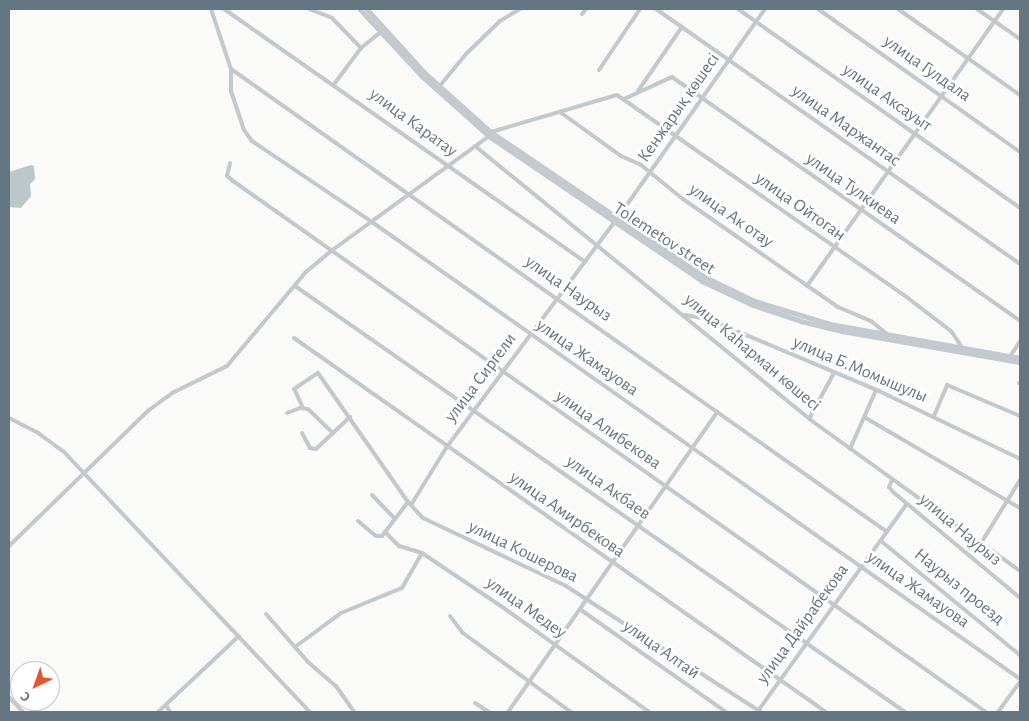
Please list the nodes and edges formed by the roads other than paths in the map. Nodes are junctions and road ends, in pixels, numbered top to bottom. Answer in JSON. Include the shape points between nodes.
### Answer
{"nodes":[{"id":1,"x":211,"y":9,"type":"edge"},
{"id":2,"x":224,"y":9,"type":"edge"},
{"id":3,"x":309,"y":9,"type":"edge"},
{"id":4,"x":360,"y":9,"type":"edge"},
{"id":5,"x":366,"y":9,"type":"edge"},
{"id":6,"x":520,"y":9,"type":"edge"},
{"id":7,"x":586,"y":9,"type":"edge"},
{"id":8,"x":640,"y":9,"type":"edge"},
{"id":9,"x":656,"y":9,"type":"edge"},
{"id":10,"x":738,"y":9,"type":"edge"},
{"id":11,"x":765,"y":9,"type":"edge"},
{"id":12,"x":818,"y":9,"type":"edge"},
{"id":13,"x":898,"y":9,"type":"edge"},
{"id":14,"x":977,"y":9,"type":"edge"},
{"id":15,"x":1003,"y":9,"type":"edge"},
{"id":16,"x":582,"y":14,"type":"dead end"},
{"id":17,"x":994,"y":21,"type":"junction"},
{"id":18,"x":756,"y":22,"type":"junction"},
{"id":19,"x":682,"y":27,"type":"junction"},
{"id":20,"x":381,"y":32,"type":"junction"},
{"id":21,"x":1020,"y":39,"type":"edge"},
{"id":22,"x":362,"y":48,"type":"junction"},
{"id":23,"x":968,"y":58,"type":"junction"},
{"id":24,"x":729,"y":61,"type":"junction"},
{"id":25,"x":231,"y":69,"type":"junction"},
{"id":26,"x":599,"y":70,"type":"dead end"},
{"id":27,"x":335,"y":83,"type":"junction"},
{"id":28,"x":438,"y":88,"type":"junction"},
{"id":29,"x":637,"y":93,"type":"junction"},
{"id":30,"x":1020,"y":95,"type":"edge"},
{"id":31,"x":941,"y":96,"type":"junction"},
{"id":32,"x":624,"y":99,"type":"junction"},
{"id":33,"x":702,"y":99,"type":"junction"},
{"id":34,"x":560,"y":112,"type":"junction"},
{"id":35,"x":490,"y":134,"type":"junction"},
{"id":36,"x":914,"y":134,"type":"junction"},
{"id":37,"x":676,"y":137,"type":"junction"},
{"id":38,"x":475,"y":146,"type":"junction"},
{"id":39,"x":1020,"y":152,"type":"edge"},
{"id":40,"x":230,"y":163,"type":"dead end"},
{"id":41,"x":447,"y":165,"type":"junction"},
{"id":42,"x":888,"y":172,"type":"junction"},
{"id":43,"x":650,"y":174,"type":"junction"},
{"id":44,"x":408,"y":194,"type":"junction"},
{"id":45,"x":1020,"y":208,"type":"edge"},
{"id":46,"x":861,"y":211,"type":"junction"},
{"id":47,"x":615,"y":221,"type":"junction"},
{"id":48,"x":372,"y":222,"type":"junction"},
{"id":49,"x":596,"y":246,"type":"junction"},
{"id":50,"x":835,"y":248,"type":"junction"},
{"id":51,"x":331,"y":250,"type":"junction"},
{"id":52,"x":584,"y":261,"type":"junction"},
{"id":53,"x":1020,"y":264,"type":"edge"},
{"id":54,"x":295,"y":286,"type":"junction"},
{"id":55,"x":808,"y":286,"type":"junction"},
{"id":56,"x":556,"y":298,"type":"junction"},
{"id":57,"x":685,"y":315,"type":"junction"},
{"id":58,"x":1020,"y":321,"type":"edge"},
{"id":59,"x":530,"y":335,"type":"junction"},
{"id":60,"x":887,"y":336,"type":"junction"},
{"id":61,"x":294,"y":338,"type":"dead end"},
{"id":62,"x":1020,"y":341,"type":"edge"},
{"id":63,"x":961,"y":346,"type":"junction"},
{"id":64,"x":1011,"y":356,"type":"junction"},
{"id":65,"x":1020,"y":358,"type":"edge"},
{"id":66,"x":1020,"y":362,"type":"edge"},
{"id":67,"x":502,"y":372,"type":"junction"},
{"id":68,"x":834,"y":373,"type":"junction"},
{"id":69,"x":876,"y":390,"type":"junction"},
{"id":70,"x":303,"y":408,"type":"junction"},
{"id":71,"x":474,"y":410,"type":"junction"},
{"id":72,"x":717,"y":412,"type":"junction"},
{"id":73,"x":287,"y":413,"type":"dead end"},
{"id":74,"x":934,"y":416,"type":"junction"},
{"id":75,"x":1020,"y":416,"type":"edge"},
{"id":76,"x":350,"y":417,"type":"junction"},
{"id":77,"x":864,"y":417,"type":"junction"},
{"id":78,"x":9,"y":418,"type":"edge"},
{"id":79,"x":809,"y":419,"type":"junction"},
{"id":80,"x":302,"y":433,"type":"dead end"},
{"id":81,"x":333,"y":433,"type":"junction"},
{"id":82,"x":446,"y":448,"type":"junction"},
{"id":83,"x":692,"y":448,"type":"junction"},
{"id":84,"x":850,"y":449,"type":"junction"},
{"id":85,"x":1020,"y":459,"type":"edge"},
{"id":86,"x":85,"y":474,"type":"junction"},
{"id":87,"x":892,"y":480,"type":"junction"},
{"id":88,"x":1020,"y":480,"type":"edge"},
{"id":89,"x":665,"y":486,"type":"junction"},
{"id":90,"x":372,"y":495,"type":"dead end"},
{"id":91,"x":1008,"y":501,"type":"junction"},
{"id":92,"x":410,"y":503,"type":"junction"},
{"id":93,"x":907,"y":504,"type":"junction"},
{"id":94,"x":1020,"y":508,"type":"edge"},
{"id":95,"x":395,"y":519,"type":"junction"},
{"id":96,"x":358,"y":521,"type":"dead end"},
{"id":97,"x":638,"y":525,"type":"junction"},
{"id":98,"x":385,"y":532,"type":"junction"},
{"id":99,"x":887,"y":532,"type":"junction"},
{"id":100,"x":881,"y":541,"type":"junction"},
{"id":101,"x":981,"y":543,"type":"junction"},
{"id":102,"x":9,"y":546,"type":"edge"},
{"id":103,"x":422,"y":553,"type":"junction"},
{"id":104,"x":611,"y":563,"type":"junction"},
{"id":105,"x":862,"y":568,"type":"junction"},
{"id":106,"x":1020,"y":571,"type":"edge"},
{"id":107,"x":1020,"y":598,"type":"edge"},
{"id":108,"x":588,"y":600,"type":"junction"},
{"id":109,"x":835,"y":606,"type":"junction"},
{"id":110,"x":581,"y":610,"type":"junction"},
{"id":111,"x":266,"y":614,"type":"dead end"},
{"id":112,"x":450,"y":616,"type":"dead end"},
{"id":113,"x":239,"y":636,"type":"junction"},
{"id":114,"x":808,"y":644,"type":"junction"},
{"id":115,"x":556,"y":645,"type":"junction"},
{"id":116,"x":294,"y":647,"type":"junction"},
{"id":117,"x":1020,"y":655,"type":"edge"},
{"id":118,"x":1020,"y":680,"type":"edge"},
{"id":119,"x":779,"y":681,"type":"junction"},
{"id":120,"x":529,"y":683,"type":"junction"},
{"id":121,"x":9,"y":697,"type":"edge"},
{"id":122,"x":475,"y":702,"type":"dead end"},
{"id":123,"x":166,"y":705,"type":"junction"},
{"id":124,"x":23,"y":712,"type":"edge"},
{"id":125,"x":158,"y":712,"type":"edge"},
{"id":126,"x":170,"y":712,"type":"edge"},
{"id":127,"x":310,"y":712,"type":"edge"},
{"id":128,"x":354,"y":712,"type":"edge"},
{"id":129,"x":488,"y":712,"type":"edge"},
{"id":130,"x":508,"y":712,"type":"edge"},
{"id":131,"x":571,"y":712,"type":"edge"},
{"id":132,"x":649,"y":712,"type":"edge"},
{"id":133,"x":726,"y":712,"type":"edge"},
{"id":134,"x":759,"y":712,"type":"edge"},
{"id":135,"x":826,"y":712,"type":"edge"},
{"id":136,"x":905,"y":712,"type":"edge"},
{"id":137,"x":986,"y":712,"type":"edge"},
{"id":138,"x":998,"y":712,"type":"edge"}],
"edges":[{"from":1,"to":25,"type":"street","name":"улица Жамауова"},
{"from":2,"to":27,"type":"street","name":"улица Каратау"},
{"from":3,"to":22,"type":"street","via":[[332,18]]},
{"from":4,"to":20,"type":"main road","name":"Tolemetov street"},
{"from":5,"to":28,"type":"main road","name":"Tolemetov street"},
{"from":6,"to":28,"type":"street","via":[[500,22],[467,53]]},
{"from":7,"to":16,"type":"street"},
{"from":8,"to":26,"type":"street"},
{"from":9,"to":19,"type":"street","name":"улица Маржантас"},
{"from":10,"to":18,"type":"street","name":"улица Аксауыт"},
{"from":11,"to":18,"type":"street","name":"Кенжарық көшесі"},
{"from":12,"to":31,"type":"street","name":"улица Гулдала"},
{"from":13,"to":23,"type":"street"},
{"from":14,"to":17,"type":"street"},
{"from":15,"to":17,"type":"street"},
{"from":17,"to":21,"type":"street"},
{"from":17,"to":23,"type":"street"},
{"from":18,"to":24,"type":"street","name":"Кенжарық көшесі"},
{"from":18,"to":36,"type":"street","name":"улица Аксауыт"},
{"from":19,"to":24,"type":"street","name":"улица Маржантас"},
{"from":19,"to":29,"type":"street"},
{"from":20,"to":22,"type":"street"},
{"from":20,"to":28,"type":"main road","name":"Tolemetov street"},
{"from":22,"to":27,"type":"street"},
{"from":23,"to":30,"type":"street"},
{"from":23,"to":31,"type":"street"},
{"from":24,"to":33,"type":"street","name":"Кенжарық көшесі"},
{"from":24,"to":42,"type":"street","name":"улица Маржантас"},
{"from":25,"to":44,"type":"street","name":"улица Наурыз"},
{"from":25,"to":48,"type":"street","name":"улица Жамауова","via":[[231,91],[247,136]]},
{"from":27,"to":41,"type":"street","name":"улица Каратау"},
{"from":28,"to":35,"type":"main road","name":"Tolemetov street"},
{"from":29,"to":32,"type":"street"},
{"from":29,"to":33,"type":"street","name":"улица Тулкиева","via":[[672,76]]},
{"from":31,"to":36,"type":"street"},
{"from":31,"to":39,"type":"street","name":"улица Гулдала"},
{"from":32,"to":34,"type":"street","name":"улица Ойтоган","via":[[617,95]]},
{"from":32,"to":37,"type":"street","name":"улица Ойтоган"},
{"from":33,"to":37,"type":"street","name":"Кенжарық көшесі"},
{"from":33,"to":46,"type":"street","name":"улица Тулкиева"},
{"from":34,"to":35,"type":"street"},
{"from":34,"to":43,"type":"street","name":"улица Ак отау"},
{"from":35,"to":38,"type":"street"},
{"from":35,"to":47,"type":"main road","name":"Tolemetov street"},
{"from":36,"to":42,"type":"street"},
{"from":36,"to":45,"type":"street","name":"улица Аксауыт"},
{"from":37,"to":43,"type":"street","name":"Кенжарық көшесі"},
{"from":37,"to":50,"type":"street","name":"улица Ойтоган"},
{"from":38,"to":41,"type":"street"},
{"from":38,"to":49,"type":"street","name":"улица Каһарман көшесі"},
{"from":40,"to":51,"type":"street","name":"улица Алибекова","via":[[226,176]]},
{"from":41,"to":44,"type":"street"},
{"from":41,"to":52,"type":"street","name":"улица Каратау"},
{"from":42,"to":46,"type":"street"},
{"from":42,"to":53,"type":"street","name":"улица Маржантас"},
{"from":43,"to":47,"type":"street","name":"Кенжарық көшесі"},
{"from":43,"to":55,"type":"street","name":"улица Ак отау"},
{"from":44,"to":48,"type":"street"},
{"from":44,"to":56,"type":"street","name":"улица Наурыз"},
{"from":46,"to":50,"type":"street"},
{"from":46,"to":58,"type":"street","name":"улица Тулкиева"},
{"from":47,"to":49,"type":"street","name":"улица Сиргели"},
{"from":47,"to":60,"type":"main road","name":"Tolemetov street","via":[[692,275],[753,305],[842,331]]},
{"from":48,"to":51,"type":"street"},
{"from":48,"to":59,"type":"street","name":"улица Жамауова"},
{"from":49,"to":52,"type":"street","name":"улица Сиргели"},
{"from":49,"to":57,"type":"street","name":"улица Каһарман көшесі"},
{"from":50,"to":55,"type":"street"},
{"from":50,"to":63,"type":"street","name":"улица Ойтоган","via":[[942,323]]},
{"from":51,"to":54,"type":"street"},
{"from":51,"to":67,"type":"street","name":"улица Алибекова"},
{"from":52,"to":56,"type":"street","name":"улица Сиргели"},
{"from":54,"to":71,"type":"street","name":"улица Акбаев"},
{"from":54,"to":86,"type":"street","via":[[227,366],[172,393],[149,410]]},
{"from":55,"to":60,"type":"street","name":"улица Ак отау","via":[[838,307],[871,321]]},
{"from":56,"to":59,"type":"street","name":"улица Сиргели"},
{"from":56,"to":72,"type":"street","name":"улица Наурыз"},
{"from":57,"to":68,"type":"street","name":"улица Б.Момышулы","via":[[708,319]]},
{"from":57,"to":79,"type":"street","name":"улица Каһарман көшесі"},
{"from":59,"to":67,"type":"street","name":"улица Сиргели"},
{"from":59,"to":83,"type":"street","name":"улица Жамауова"},
{"from":60,"to":63,"type":"main road","name":"Tolemetov street"},
{"from":60,"to":66,"type":"main road","name":"Tolemetov street"},
{"from":61,"to":82,"type":"street","name":"улица Амирбекова"},
{"from":62,"to":64,"type":"street"},
{"from":63,"to":64,"type":"main road","name":"Tolemetov street"},
{"from":64,"to":65,"type":"main road","name":"Tolemetov street"},
{"from":67,"to":71,"type":"street","name":"улица Сиргели"},
{"from":67,"to":89,"type":"street","name":"улица Алибекова"},
{"from":68,"to":69,"type":"street","name":"улица Б.Момышулы"},
{"from":68,"to":79,"type":"street"},
{"from":69,"to":74,"type":"street","name":"улица Б.Момышулы"},
{"from":69,"to":77,"type":"street"},
{"from":70,"to":73,"type":"street"},
{"from":70,"to":76,"type":"street","name":"улица Кошерова","via":[[294,389],[316,373]]},
{"from":70,"to":81,"type":"street"},
{"from":71,"to":82,"type":"street","name":"улица Сиргели"},
{"from":71,"to":97,"type":"street","name":"улица Акбаев"},
{"from":72,"to":83,"type":"street"},
{"from":72,"to":99,"type":"street","name":"улица Наурыз"},
{"from":74,"to":75,"type":"street","via":[[947,385]]},
{"from":74,"to":85,"type":"street","name":"улица Б.Момышулы"},
{"from":76,"to":81,"type":"street"},
{"from":76,"to":92,"type":"street","name":"улица Кошерова"},
{"from":77,"to":84,"type":"street"},
{"from":77,"to":91,"type":"street"},
{"from":78,"to":86,"type":"street","via":[[64,452]]},
{"from":79,"to":84,"type":"street","name":"улица Каһарман көшесі"},
{"from":80,"to":81,"type":"street","via":[[312,450]]},
{"from":82,"to":92,"type":"street","name":"улица Сиргели"},
{"from":82,"to":104,"type":"street","name":"улица Амирбекова"},
{"from":83,"to":89,"type":"street"},
{"from":83,"to":105,"type":"street","name":"улица Жамауова"},
{"from":84,"to":87,"type":"street","name":"улица Каһарман көшесі"},
{"from":86,"to":102,"type":"street"},
{"from":86,"to":113,"type":"street"},
{"from":87,"to":93,"type":"street","name":"улица Наурыз","via":[[889,487]]},
{"from":87,"to":101,"type":"street","name":"улица Каһарман көшесі"},
{"from":88,"to":91,"type":"street"},
{"from":89,"to":97,"type":"street"},
{"from":89,"to":109,"type":"street","name":"улица Алибекова"},
{"from":90,"to":95,"type":"street"},
{"from":91,"to":94,"type":"street"},
{"from":91,"to":101,"type":"street"},
{"from":92,"to":95,"type":"street","name":"улица Сиргели"},
{"from":92,"to":108,"type":"street","name":"улица Кошерова","via":[[423,518],[445,531]]},
{"from":93,"to":99,"type":"street","name":"улица Дайрабекова"},
{"from":93,"to":107,"type":"street","name":"улица Наурыз"},
{"from":95,"to":98,"type":"street","name":"улица Сиргели"},
{"from":96,"to":98,"type":"street","via":[[376,536]]},
{"from":97,"to":104,"type":"street"},
{"from":97,"to":114,"type":"street","name":"улица Акбаев"},
{"from":98,"to":103,"type":"street","name":"улица Медеу","via":[[399,546]]},
{"from":99,"to":100,"type":"street","name":"улица Дайрабекова"},
{"from":100,"to":105,"type":"street","name":"улица Дайрабекова"},
{"from":100,"to":117,"type":"street","name":"Наурыз проезд"},
{"from":101,"to":106,"type":"street","name":"улица Каһарман көшесі"},
{"from":103,"to":115,"type":"street","name":"улица Медеу"},
{"from":103,"to":116,"type":"street","via":[[402,588],[341,613]]},
{"from":104,"to":108,"type":"street"},
{"from":104,"to":119,"type":"street","name":"улица Амирбекова"},
{"from":105,"to":109,"type":"street","name":"улица Дайрабекова"},
{"from":105,"to":118,"type":"street","name":"улица Жамауова"},
{"from":108,"to":110,"type":"street"},
{"from":108,"to":134,"type":"street","name":"улица Кошерова"},
{"from":109,"to":114,"type":"street","name":"улица Дайрабекова"},
{"from":109,"to":137,"type":"street","name":"улица Алибекова"},
{"from":110,"to":115,"type":"street"},
{"from":110,"to":133,"type":"street","name":"улица Алтай"},
{"from":111,"to":116,"type":"street"},
{"from":112,"to":120,"type":"street","via":[[463,633]]},
{"from":113,"to":123,"type":"street"},
{"from":113,"to":127,"type":"street"},
{"from":114,"to":119,"type":"street","name":"улица Дайрабекова"},
{"from":114,"to":136,"type":"street","name":"улица Акбаев"},
{"from":115,"to":120,"type":"street"},
{"from":115,"to":132,"type":"street","name":"улица Медеу"},
{"from":116,"to":128,"type":"street","via":[[336,686]]},
{"from":118,"to":138,"type":"street"},
{"from":119,"to":134,"type":"street","name":"улица Дайрабекова"},
{"from":119,"to":135,"type":"street","name":"улица Амирбекова"},
{"from":120,"to":130,"type":"street"},
{"from":120,"to":131,"type":"street"},
{"from":121,"to":124,"type":"street"},
{"from":122,"to":129,"type":"street"},
{"from":123,"to":125,"type":"street"},
{"from":123,"to":126,"type":"street"}]}
